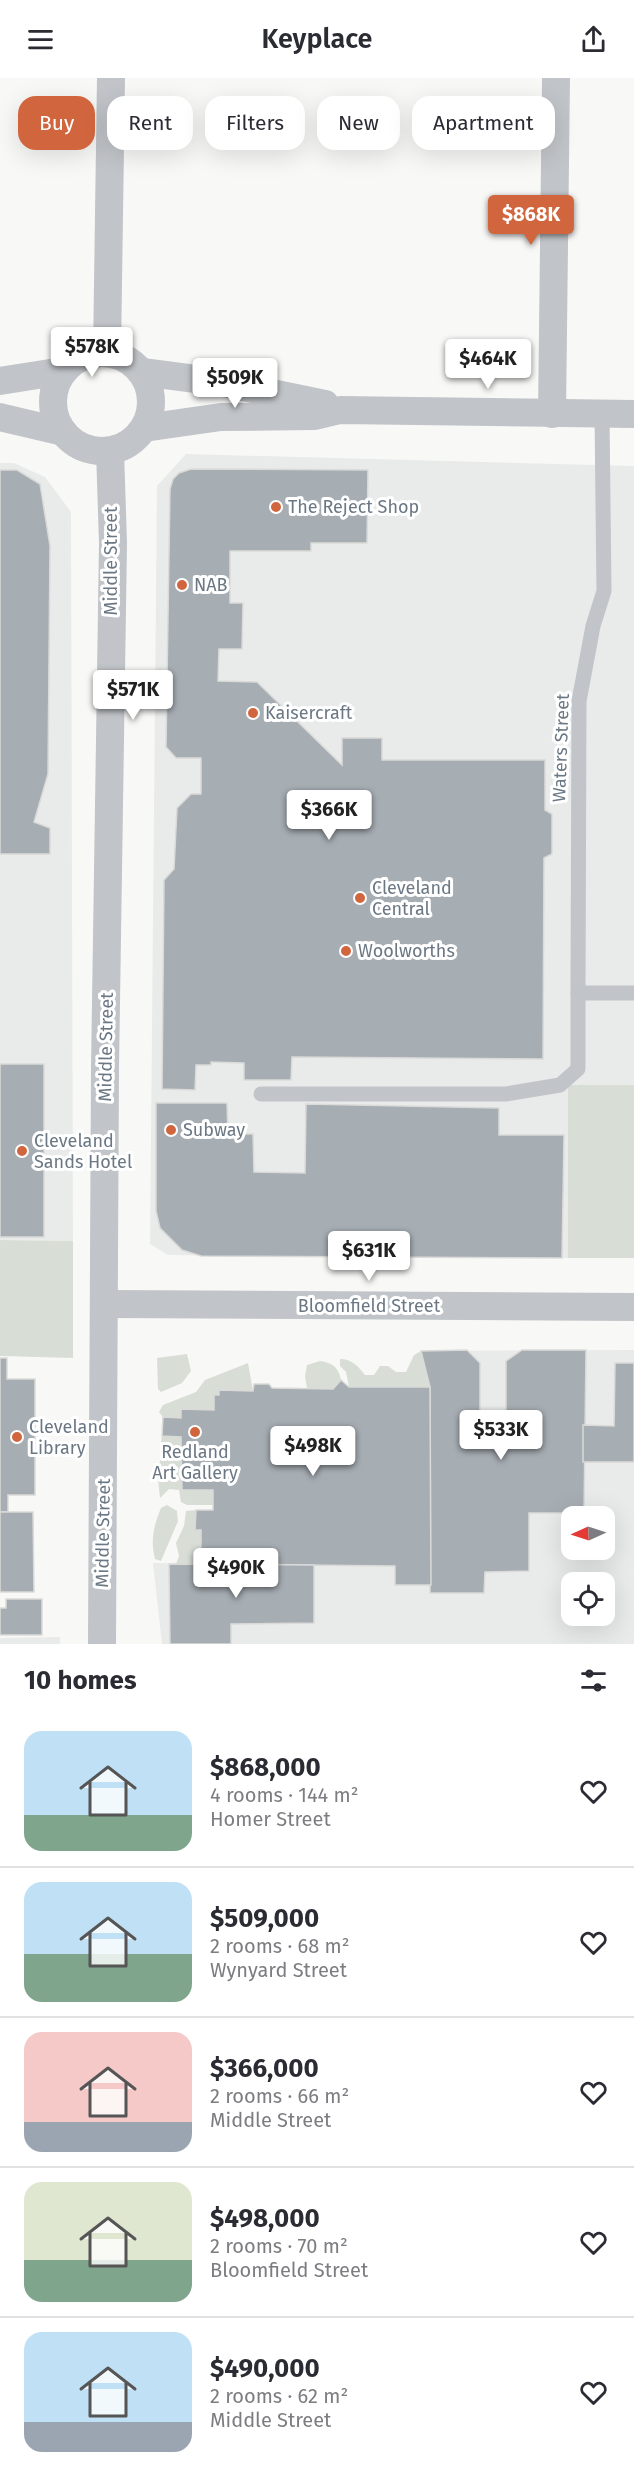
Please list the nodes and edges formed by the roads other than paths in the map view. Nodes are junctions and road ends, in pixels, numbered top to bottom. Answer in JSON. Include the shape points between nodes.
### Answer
{"nodes":[{"id":1,"x":111,"y":78,"type":"edge"},
{"id":2,"x":556,"y":78,"type":"edge"},
{"id":3,"x":107,"y":352,"type":"junction"},
{"id":4,"x":63,"y":371,"type":"junction"},
{"id":5,"x":142,"y":372,"type":"junction"},
{"id":6,"x":0,"y":381,"type":"edge"},
{"id":7,"x":340,"y":411,"type":"junction"},
{"id":8,"x":552,"y":414,"type":"junction"},
{"id":9,"x":602,"y":414,"type":"junction"},
{"id":10,"x":634,"y":414,"type":"edge"},
{"id":11,"x":0,"y":417,"type":"edge"},
{"id":12,"x":144,"y":428,"type":"junction"},
{"id":13,"x":63,"y":432,"type":"junction"},
{"id":14,"x":110,"y":451,"type":"junction"},
{"id":15,"x":578,"y":993,"type":"junction"},
{"id":16,"x":634,"y":993,"type":"edge"},
{"id":17,"x":261,"y":1094,"type":"dead end"},
{"id":18,"x":105,"y":1304,"type":"junction"},
{"id":19,"x":634,"y":1307,"type":"edge"},
{"id":20,"x":102,"y":1644,"type":"edge"}],
"edges":[{"from":1,"to":3,"type":"street"},
{"from":2,"to":8,"type":"street"},
{"from":3,"to":4,"type":"street","via":[[90,353]]},
{"from":3,"to":5,"type":"street","via":[[121,355]]},
{"from":4,"to":6,"type":"street"},
{"from":4,"to":13,"type":"street","via":[[55,386],[53,402]]},
{"from":5,"to":7,"type":"street","via":[[219,382],[329,405]]},
{"from":5,"to":12,"type":"street","via":[[152,399]]},
{"from":7,"to":8,"type":"street"},
{"from":7,"to":12,"type":"street","via":[[315,416],[221,417]]},
{"from":8,"to":9,"type":"street"},
{"from":9,"to":10,"type":"street"},
{"from":9,"to":15,"type":"lane","name":"Waters Street","via":[[604,591],[579,701]]},
{"from":11,"to":13,"type":"street"},
{"from":12,"to":14,"type":"street","via":[[123,447]]},
{"from":13,"to":14,"type":"street","via":[[84,448]]},
{"from":14,"to":18,"type":"street","name":"Middle Street","via":[[113,543]]},
{"from":15,"to":16,"type":"lane"},
{"from":15,"to":17,"type":"lane","name":"Waters Street","via":[[578,1069],[560,1085],[506,1094]]},
{"from":18,"to":19,"type":"street","name":"Bloomfield Street"},
{"from":18,"to":20,"type":"street","name":"Middle Street"}]}
